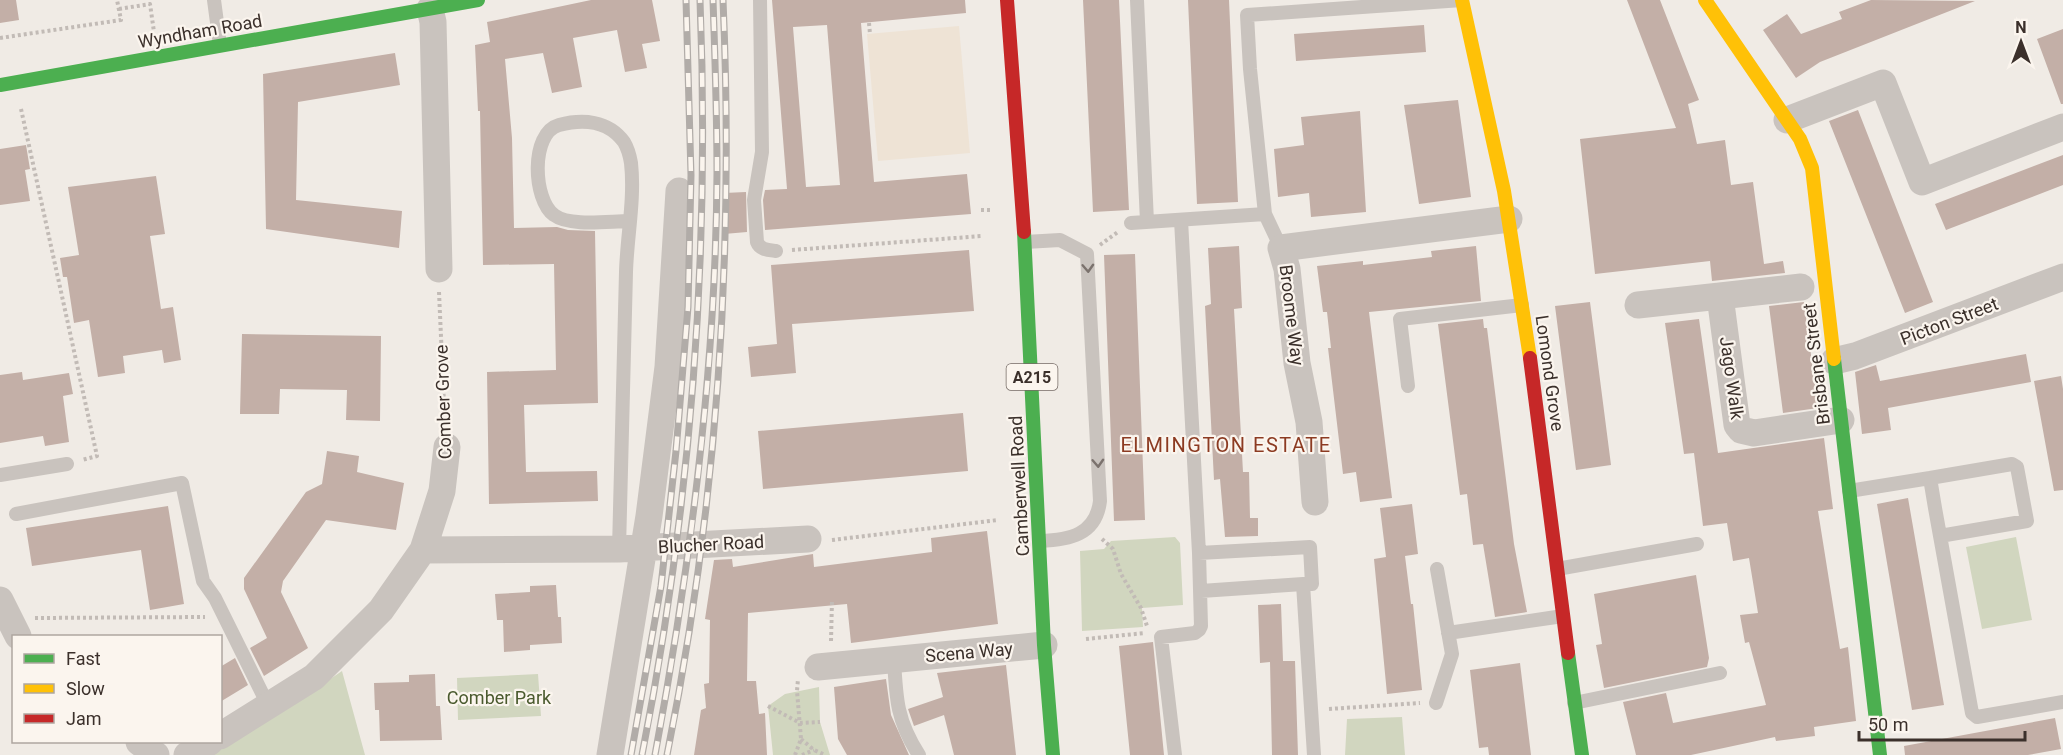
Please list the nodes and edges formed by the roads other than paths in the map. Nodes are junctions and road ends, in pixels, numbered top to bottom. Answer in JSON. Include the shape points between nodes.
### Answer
{"nodes":[{"id":1,"x":213,"y":0,"type":"edge"},
{"id":2,"x":478,"y":0,"type":"edge"},
{"id":3,"x":760,"y":0,"type":"edge"},
{"id":4,"x":1007,"y":0,"type":"edge"},
{"id":5,"x":1137,"y":0,"type":"edge"},
{"id":6,"x":1246,"y":0,"type":"edge"},
{"id":7,"x":1462,"y":0,"type":"edge"},
{"id":8,"x":1705,"y":0,"type":"edge"},
{"id":9,"x":430,"y":9,"type":"junction"},
{"id":10,"x":1248,"y":15,"type":"junction"},
{"id":11,"x":220,"y":46,"type":"junction"},
{"id":12,"x":0,"y":86,"type":"edge"},
{"id":13,"x":1787,"y":120,"type":"junction"},
{"id":14,"x":2063,"y":127,"type":"edge"},
{"id":15,"x":679,"y":191,"type":"dead end"},
{"id":16,"x":1265,"y":214,"type":"junction"},
{"id":17,"x":1509,"y":219,"type":"junction"},
{"id":18,"x":1181,"y":220,"type":"junction"},
{"id":19,"x":629,"y":221,"type":"junction"},
{"id":20,"x":1147,"y":222,"type":"junction"},
{"id":21,"x":1131,"y":223,"type":"road end"},
{"id":22,"x":1025,"y":242,"type":"junction"},
{"id":23,"x":1281,"y":248,"type":"junction"},
{"id":24,"x":776,"y":250,"type":"road end"},
{"id":25,"x":439,"y":269,"type":"road end"},
{"id":26,"x":2060,"y":286,"type":"edge"},
{"id":27,"x":1801,"y":287,"type":"dead end"},
{"id":28,"x":1720,"y":296,"type":"junction"},
{"id":29,"x":1522,"y":305,"type":"junction"},
{"id":30,"x":1638,"y":305,"type":"dead end"},
{"id":31,"x":1834,"y":361,"type":"junction"},
{"id":32,"x":1408,"y":386,"type":"dead end"},
{"id":33,"x":1840,"y":420,"type":"junction"},
{"id":34,"x":447,"y":447,"type":"road end"},
{"id":35,"x":67,"y":464,"type":"road end"},
{"id":36,"x":0,"y":476,"type":"edge"},
{"id":37,"x":1930,"y":478,"type":"junction"},
{"id":38,"x":1848,"y":491,"type":"junction"},
{"id":39,"x":1315,"y":502,"type":"dead end"},
{"id":40,"x":16,"y":514,"type":"dead end"},
{"id":41,"x":1940,"y":536,"type":"junction"},
{"id":42,"x":807,"y":539,"type":"road end"},
{"id":43,"x":1040,"y":541,"type":"junction"},
{"id":44,"x":1696,"y":544,"type":"dead end"},
{"id":45,"x":631,"y":548,"type":"junction"},
{"id":46,"x":423,"y":550,"type":"junction"},
{"id":47,"x":1199,"y":553,"type":"junction"},
{"id":48,"x":1437,"y":569,"type":"dead end"},
{"id":49,"x":1557,"y":569,"type":"junction"},
{"id":50,"x":1303,"y":584,"type":"junction"},
{"id":51,"x":1201,"y":591,"type":"junction"},
{"id":52,"x":1563,"y":615,"type":"junction"},
{"id":53,"x":1448,"y":633,"type":"junction"},
{"id":54,"x":1044,"y":645,"type":"junction"},
{"id":55,"x":894,"y":659,"type":"junction"},
{"id":56,"x":824,"y":666,"type":"road end"},
{"id":57,"x":1720,"y":673,"type":"dead end"},
{"id":58,"x":2063,"y":702,"type":"edge"},
{"id":59,"x":1436,"y":703,"type":"road end"},
{"id":60,"x":1574,"y":703,"type":"junction"},
{"id":61,"x":269,"y":707,"type":"junction"},
{"id":62,"x":222,"y":735,"type":"edge"},
{"id":63,"x":141,"y":743,"type":"edge"},
{"id":64,"x":207,"y":743,"type":"edge"},
{"id":65,"x":156,"y":755,"type":"edge"},
{"id":66,"x":187,"y":755,"type":"edge"},
{"id":67,"x":610,"y":755,"type":"edge"},
{"id":68,"x":919,"y":755,"type":"edge"},
{"id":69,"x":1053,"y":755,"type":"edge"},
{"id":70,"x":1175,"y":755,"type":"edge"},
{"id":71,"x":1314,"y":755,"type":"edge"},
{"id":72,"x":1582,"y":755,"type":"edge"},
{"id":73,"x":1880,"y":755,"type":"edge"}],
"edges":[{"from":1,"to":11,"type":"lane"},
{"from":2,"to":9,"type":"street","name":"Wyndham Road"},
{"from":3,"to":24,"type":"lane","via":[[762,152],[754,200],[757,242],[763,249]]},
{"from":4,"to":22,"type":"street","name":"Camberwell Road","number":"A215"},
{"from":5,"to":20,"type":"lane"},
{"from":6,"to":10,"type":"lane"},
{"from":7,"to":10,"type":"lane"},
{"from":7,"to":17,"type":"street","name":"Lomond Grove"},
{"from":8,"to":13,"type":"street","name":"Brisbane Street"},
{"from":9,"to":11,"type":"street","name":"Wyndham Road"},
{"from":9,"to":25,"type":"street"},
{"from":10,"to":16,"type":"lane"},
{"from":11,"to":12,"type":"street","name":"Wyndham Road"},
{"from":13,"to":14,"type":"street","via":[[1883,83],[1922,182]]},
{"from":13,"to":31,"type":"street","name":"Brisbane Street","via":[[1804,146],[1812,168]]},
{"from":15,"to":45,"type":"street","via":[[668,367],[649,516]]},
{"from":16,"to":18,"type":"lane"},
{"from":16,"to":23,"type":"lane"},
{"from":17,"to":23,"type":"street","name":"Broome Way"},
{"from":17,"to":29,"type":"street","name":"Lomond Grove"},
{"from":18,"to":20,"type":"lane"},
{"from":18,"to":47,"type":"lane"},
{"from":19,"to":19,"type":"lane","via":[[631,161],[624,143],[611,129],[594,122],[553,127],[542,138],[538,156],[539,193],[545,207],[555,217],[570,222]]},
{"from":19,"to":45,"type":"lane"},
{"from":20,"to":21,"type":"lane"},
{"from":22,"to":43,"type":"street","name":"Camberwell Road","number":"A215"},
{"from":22,"to":43,"type":"lane","one_way":true,"via":[[1060,240],[1087,254],[1099,507],[1092,523],[1079,533],[1068,539]]},
{"from":23,"to":39,"type":"street","name":"Broome Way","via":[[1309,422]]},
{"from":26,"to":31,"type":"street","name":"Picton Street"},
{"from":27,"to":28,"type":"street"},
{"from":28,"to":30,"type":"street"},
{"from":28,"to":33,"type":"street","name":"Jago Walk","via":[[1737,425],[1741,430],[1754,433]]},
{"from":29,"to":32,"type":"lane","via":[[1400,319]]},
{"from":29,"to":49,"type":"street","name":"Lomond Grove"},
{"from":31,"to":33,"type":"street","name":"Brisbane Street"},
{"from":33,"to":38,"type":"street","name":"Brisbane Street"},
{"from":34,"to":46,"type":"street","name":"Comber Grove","via":[[442,491]]},
{"from":35,"to":36,"type":"lane"},
{"from":37,"to":38,"type":"lane"},
{"from":37,"to":41,"type":"lane"},
{"from":37,"to":41,"type":"lane","via":[[2012,464],[2017,467],[2027,521]]},
{"from":38,"to":73,"type":"street","name":"Brisbane Street"},
{"from":40,"to":61,"type":"lane","via":[[182,483],[200,572]]},
{"from":41,"to":58,"type":"lane","via":[[1972,713],[1977,717]]},
{"from":42,"to":45,"type":"street","name":"Blucher Road"},
{"from":43,"to":54,"type":"street","name":"Camberwell Road","number":"A215"},
{"from":44,"to":49,"type":"lane"},
{"from":45,"to":46,"type":"street","name":"Blucher Road"},
{"from":45,"to":67,"type":"street"},
{"from":46,"to":61,"type":"street","name":"Comber Grove","via":[[381,610],[314,677]]},
{"from":47,"to":50,"type":"lane","via":[[1310,547],[1312,584]]},
{"from":47,"to":51,"type":"lane"},
{"from":48,"to":53,"type":"lane"},
{"from":49,"to":52,"type":"street","name":"Lomond Grove"},
{"from":50,"to":51,"type":"lane"},
{"from":50,"to":71,"type":"lane"},
{"from":51,"to":70,"type":"lane","via":[[1199,630],[1161,637]]},
{"from":52,"to":53,"type":"lane"},
{"from":52,"to":60,"type":"street","name":"Lomond Grove"},
{"from":53,"to":59,"type":"lane","via":[[1452,654]]},
{"from":54,"to":55,"type":"street","name":"Scena Way"},
{"from":54,"to":69,"type":"street","name":"Camberwell Road","number":"A215"},
{"from":55,"to":56,"type":"street","name":"Scena Way"},
{"from":55,"to":68,"type":"lane","via":[[900,716]]},
{"from":57,"to":60,"type":"lane"},
{"from":60,"to":72,"type":"street","name":"Lomond Grove"},
{"from":61,"to":62,"type":"street","name":"Comber Grove"},
{"from":63,"to":65,"type":"street"},
{"from":64,"to":66,"type":"street"}]}
